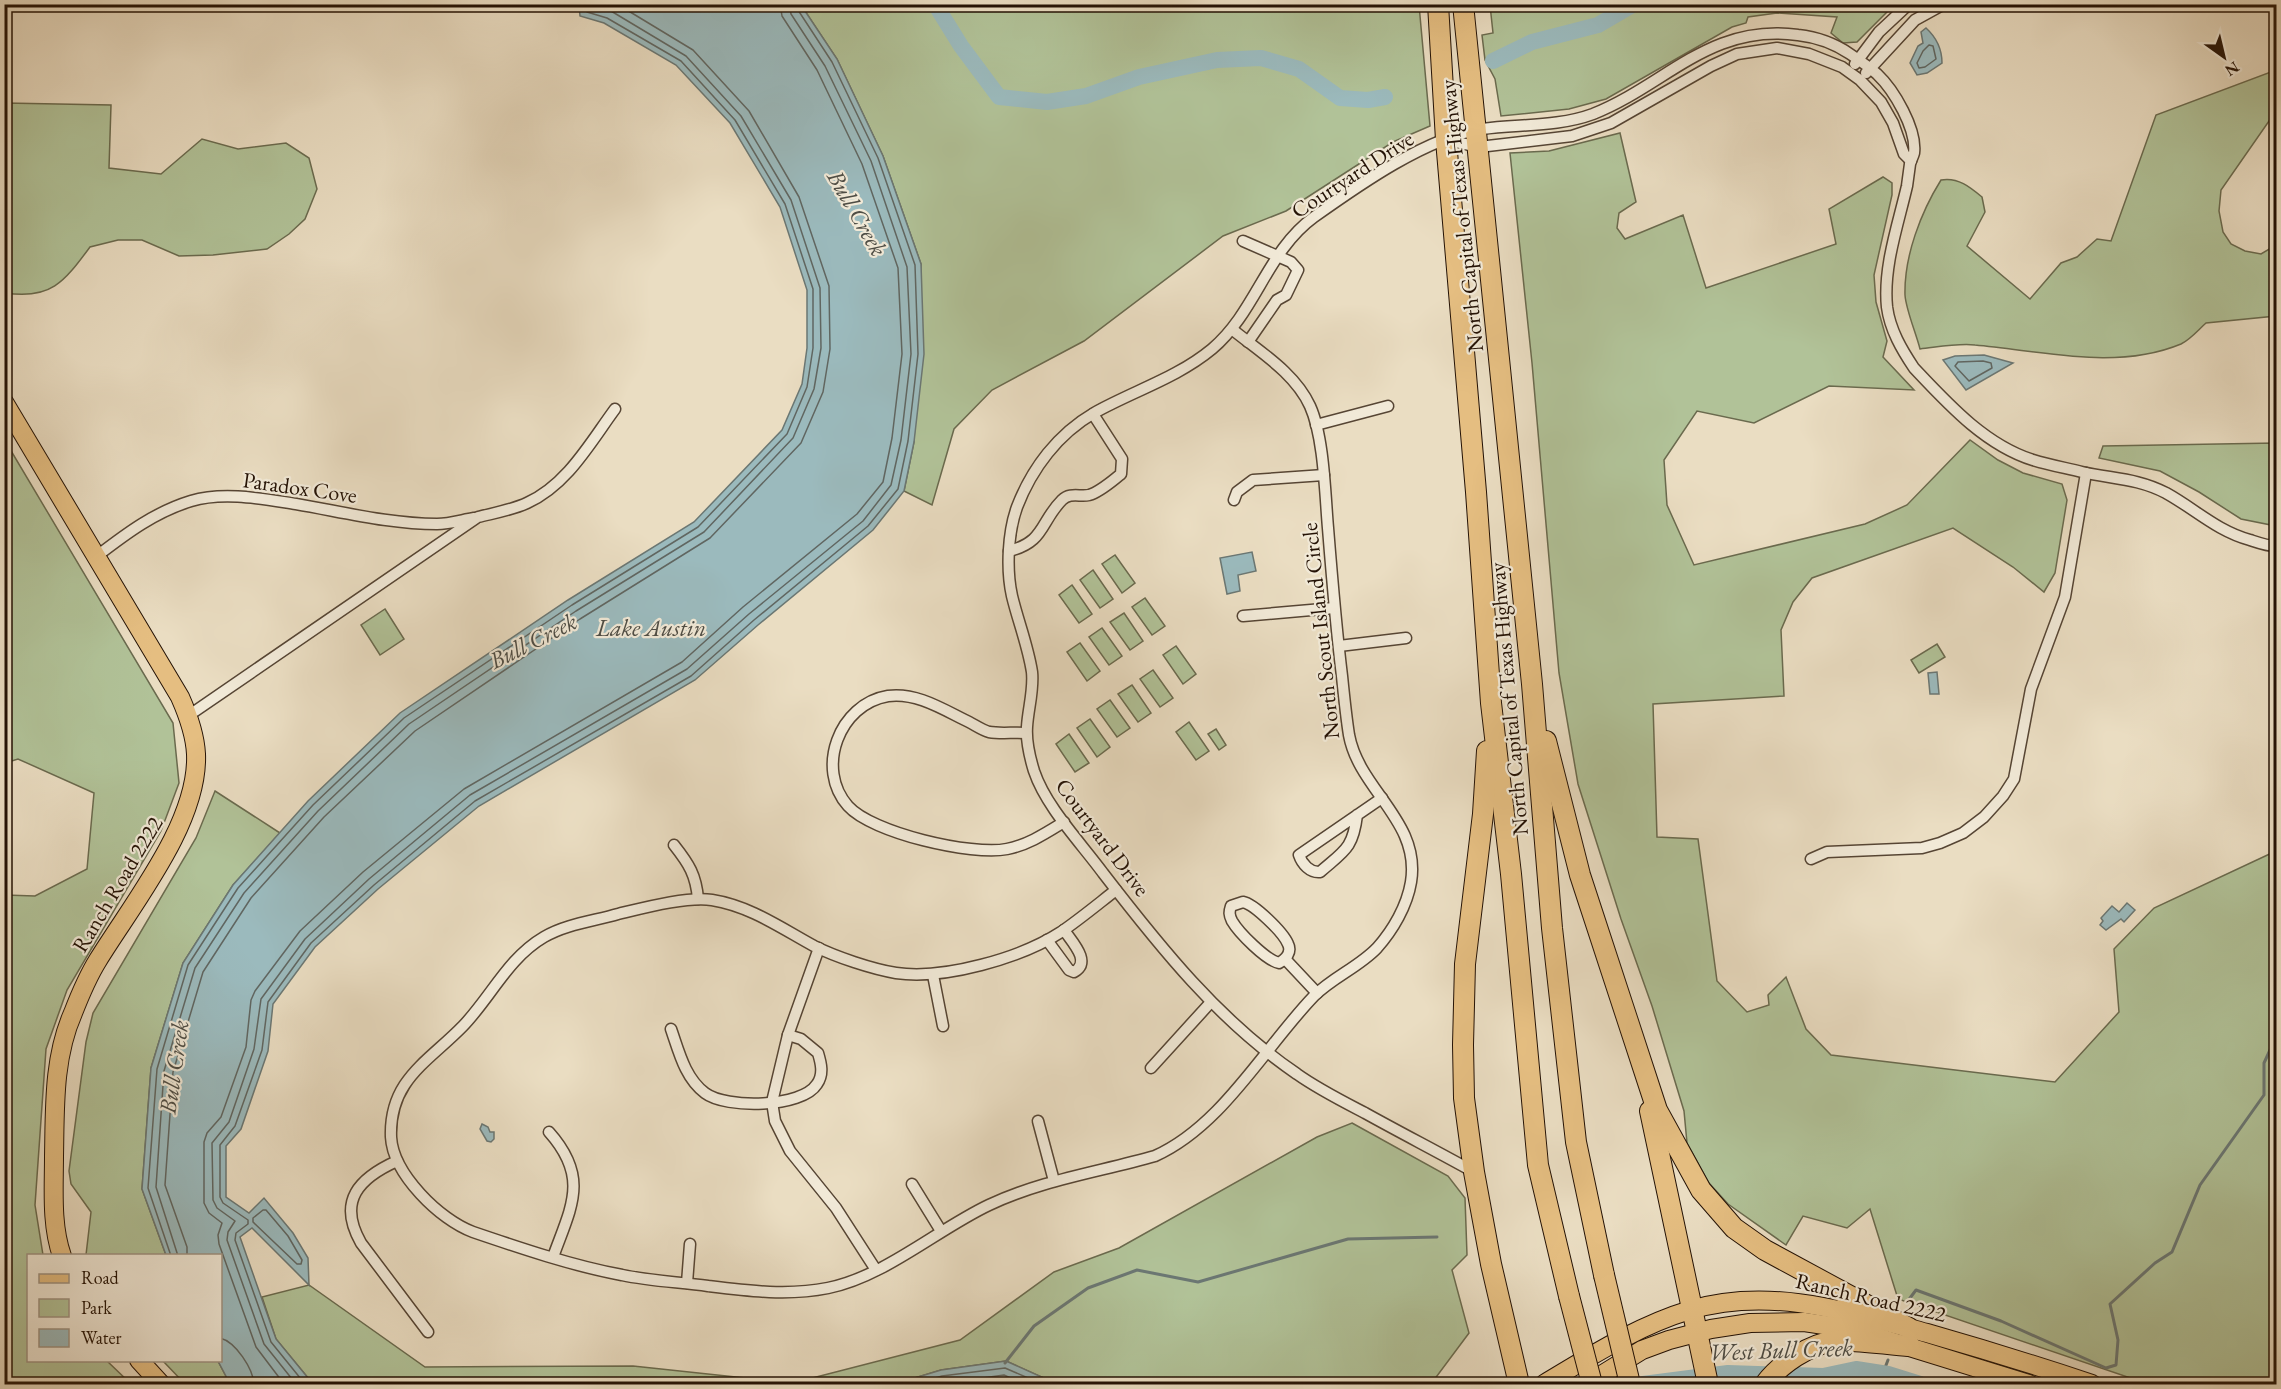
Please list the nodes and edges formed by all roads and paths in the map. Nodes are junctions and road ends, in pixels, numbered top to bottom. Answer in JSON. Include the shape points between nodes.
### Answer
{"nodes":[{"id":1,"x":1438,"y":4,"type":"edge"},
{"id":2,"x":1463,"y":4,"type":"edge"},
{"id":3,"x":1909,"y":4,"type":"edge"},
{"id":4,"x":1944,"y":4,"type":"edge"},
{"id":5,"x":1703,"y":52,"type":"junction"},
{"id":6,"x":1858,"y":60,"type":"junction"},
{"id":7,"x":1711,"y":66,"type":"junction"},
{"id":8,"x":1870,"y":69,"type":"junction"},
{"id":9,"x":1850,"y":72,"type":"junction"},
{"id":10,"x":1860,"y":80,"type":"junction"},
{"id":11,"x":1478,"y":139,"type":"junction"},
{"id":12,"x":1446,"y":140,"type":"junction"},
{"id":13,"x":1911,"y":161,"type":"junction"},
{"id":14,"x":1243,"y":241,"type":"dead end"},
{"id":15,"x":1276,"y":256,"type":"junction"},
{"id":16,"x":1233,"y":330,"type":"junction"},
{"id":17,"x":1248,"y":342,"type":"junction"},
{"id":18,"x":4,"y":402,"type":"edge"},
{"id":19,"x":1388,"y":406,"type":"dead end"},
{"id":20,"x":615,"y":409,"type":"dead end"},
{"id":21,"x":1093,"y":414,"type":"junction"},
{"id":22,"x":1316,"y":425,"type":"junction"},
{"id":23,"x":2086,"y":473,"type":"junction"},
{"id":24,"x":1324,"y":475,"type":"junction"},
{"id":25,"x":1234,"y":500,"type":"dead end"},
{"id":26,"x":478,"y":517,"type":"junction"},
{"id":27,"x":2277,"y":546,"type":"edge"},
{"id":28,"x":1010,"y":551,"type":"junction"},
{"id":29,"x":97,"y":556,"type":"junction"},
{"id":30,"x":1334,"y":608,"type":"junction"},
{"id":31,"x":1243,"y":616,"type":"dead end"},
{"id":32,"x":1406,"y":638,"type":"dead end"},
{"id":33,"x":1339,"y":646,"type":"junction"},
{"id":34,"x":1532,"y":684,"type":"junction"},
{"id":35,"x":1491,"y":703,"type":"junction"},
{"id":36,"x":188,"y":716,"type":"junction"},
{"id":37,"x":1026,"y":733,"type":"junction"},
{"id":38,"x":1382,"y":798,"type":"junction"},
{"id":39,"x":1357,"y":815,"type":"junction"},
{"id":40,"x":1064,"y":822,"type":"junction"},
{"id":41,"x":674,"y":845,"type":"dead end"},
{"id":42,"x":1811,"y":859,"type":"dead end"},
{"id":43,"x":1116,"y":890,"type":"junction"},
{"id":44,"x":699,"y":899,"type":"junction"},
{"id":45,"x":1064,"y":930,"type":"junction"},
{"id":46,"x":1047,"y":940,"type":"junction"},
{"id":47,"x":819,"y":948,"type":"junction"},
{"id":48,"x":1286,"y":960,"type":"junction"},
{"id":49,"x":933,"y":975,"type":"junction"},
{"id":50,"x":1317,"y":993,"type":"junction"},
{"id":51,"x":1211,"y":1002,"type":"junction"},
{"id":52,"x":943,"y":1026,"type":"dead end"},
{"id":53,"x":671,"y":1029,"type":"dead end"},
{"id":54,"x":788,"y":1035,"type":"junction"},
{"id":55,"x":1636,"y":1043,"type":"junction"},
{"id":56,"x":1267,"y":1052,"type":"junction"},
{"id":57,"x":1151,"y":1068,"type":"dead end"},
{"id":58,"x":771,"y":1102,"type":"junction"},
{"id":59,"x":1038,"y":1121,"type":"dead end"},
{"id":60,"x":549,"y":1132,"type":"dead end"},
{"id":61,"x":397,"y":1161,"type":"junction"},
{"id":62,"x":1474,"y":1172,"type":"junction"},
{"id":63,"x":1054,"y":1181,"type":"junction"},
{"id":64,"x":912,"y":1184,"type":"dead end"},
{"id":65,"x":941,"y":1231,"type":"junction"},
{"id":66,"x":690,"y":1244,"type":"dead end"},
{"id":67,"x":62,"y":1254,"type":"edge"},
{"id":68,"x":554,"y":1257,"type":"junction"},
{"id":69,"x":876,"y":1270,"type":"junction"},
{"id":70,"x":687,"y":1283,"type":"junction"},
{"id":71,"x":1690,"y":1310,"type":"junction"},
{"id":72,"x":428,"y":1332,"type":"dead end"},
{"id":73,"x":1696,"y":1336,"type":"junction"},
{"id":74,"x":1909,"y":1337,"type":"junction"},
{"id":75,"x":141,"y":1362,"type":"edge"},
{"id":76,"x":161,"y":1384,"type":"edge"},
{"id":77,"x":1519,"y":1384,"type":"edge"},
{"id":78,"x":1544,"y":1384,"type":"edge"},
{"id":79,"x":1587,"y":1384,"type":"edge"},
{"id":80,"x":1592,"y":1384,"type":"edge"},
{"id":81,"x":1630,"y":1384,"type":"edge"},
{"id":82,"x":1708,"y":1384,"type":"edge"},
{"id":83,"x":1765,"y":1384,"type":"edge"},
{"id":84,"x":2030,"y":1384,"type":"edge"},
{"id":85,"x":2092,"y":1384,"type":"edge"}],
"edges":[{"from":1,"to":12,"type":"highway","name":"North Capital of Texas Highway"},
{"from":2,"to":11,"type":"highway","name":"North Capital of Texas Highway"},
{"from":3,"to":6,"type":"street","via":[[1879,32]]},
{"from":4,"to":8,"type":"street","via":[[1915,20]]},
{"from":5,"to":6,"type":"street","via":[[1734,39],[1785,33],[1832,44]]},
{"from":5,"to":7,"type":"street"},
{"from":5,"to":11,"type":"street","via":[[1589,115]]},
{"from":6,"to":8,"type":"street"},
{"from":6,"to":9,"type":"street"},
{"from":7,"to":9,"type":"street","via":[[1737,54],[1777,48],[1809,54]]},
{"from":7,"to":11,"type":"street","via":[[1590,131],[1572,136]]},
{"from":8,"to":10,"type":"street"},
{"from":8,"to":13,"type":"street","via":[[1895,96],[1907,121],[1915,151]]},
{"from":9,"to":10,"type":"street"},
{"from":10,"to":13,"type":"street","via":[[1881,102],[1904,154]]},
{"from":11,"to":12,"type":"street"},
{"from":11,"to":12,"type":"street","name":"Courtyard Drive"},
{"from":11,"to":34,"type":"highway","name":"North Capital of Texas Highway"},
{"from":12,"to":15,"type":"street","name":"Courtyard Drive","via":[[1384,171],[1308,221]]},
{"from":12,"to":35,"type":"highway","name":"North Capital of Texas Highway"},
{"from":13,"to":23,"type":"street","via":[[1887,284],[1891,326],[1905,356],[1984,435],[2032,460]]},
{"from":14,"to":15,"type":"street"},
{"from":15,"to":16,"type":"street","name":"Courtyard Drive"},
{"from":15,"to":17,"type":"street","via":[[1298,270],[1295,280],[1286,295],[1276,300]]},
{"from":16,"to":17,"type":"street","name":"North Scout Island Circle"},
{"from":16,"to":21,"type":"street","name":"Courtyard Drive","via":[[1178,372]]},
{"from":17,"to":22,"type":"street","name":"North Scout Island Circle","via":[[1297,385]]},
{"from":18,"to":29,"type":"main road","name":"Ranch Road 2222"},
{"from":19,"to":22,"type":"street"},
{"from":20,"to":26,"type":"street","via":[[554,487],[526,503]]},
{"from":21,"to":28,"type":"street","name":"Courtyard Drive","via":[[1047,453],[1015,511]]},
{"from":21,"to":28,"type":"street","via":[[1122,459],[1121,474],[1094,493],[1062,500],[1036,538]]},
{"from":22,"to":24,"type":"street","name":"North Scout Island Circle"},
{"from":23,"to":27,"type":"street","via":[[2131,479],[2166,493],[2234,536]]},
{"from":23,"to":42,"type":"street","via":[[2065,597],[2031,689],[2014,779],[2003,796],[1963,833],[1940,843],[1922,848],[1827,852]]},
{"from":24,"to":25,"type":"street","via":[[1254,480],[1237,492]]},
{"from":24,"to":30,"type":"street","name":"North Scout Island Circle"},
{"from":26,"to":29,"type":"street","name":"Paradox Cove","via":[[439,524],[396,521],[260,498],[225,496],[166,509],[139,523]]},
{"from":26,"to":36,"type":"street"},
{"from":28,"to":37,"type":"street","name":"Courtyard Drive","via":[[1010,588],[1032,674]]},
{"from":29,"to":36,"type":"main road","name":"Ranch Road 2222"},
{"from":30,"to":31,"type":"street"},
{"from":30,"to":33,"type":"street","name":"North Scout Island Circle"},
{"from":32,"to":33,"type":"street"},
{"from":33,"to":38,"type":"street","name":"North Scout Island Circle","via":[[1349,737]]},
{"from":34,"to":55,"type":"highway","via":[[1580,875]]},
{"from":34,"to":81,"type":"highway","name":"North Capital of Texas Highway","bridge":true,"via":[[1552,928],[1576,1142]]},
{"from":35,"to":62,"type":"highway","via":[[1483,814],[1465,964],[1464,1098]]},
{"from":35,"to":80,"type":"highway","name":"North Capital of Texas Highway","bridge":true,"via":[[1538,1165]]},
{"from":36,"to":67,"type":"main road","name":"Ranch Road 2222","via":[[196,754],[192,790],[181,826],[96,963],[72,1016],[59,1061],[54,1191],[55,1225]]},
{"from":37,"to":40,"type":"street","name":"Courtyard Drive","via":[[1039,785]]},
{"from":37,"to":40,"type":"street","via":[[988,732],[930,702],[888,696],[867,703],[849,718],[833,750],[832,770],[848,807],[866,819],[955,848],[1007,849],[1029,843]]},
{"from":38,"to":39,"type":"street"},
{"from":38,"to":50,"type":"street","name":"North Scout Island Circle","via":[[1410,846],[1413,861],[1406,900],[1376,949]]},
{"from":39,"to":39,"type":"street","via":[[1349,847],[1320,872],[1301,861],[1299,855]]},
{"from":40,"to":43,"type":"street","name":"Courtyard Drive"},
{"from":41,"to":44,"type":"street","via":[[696,880]]},
{"from":43,"to":45,"type":"street"},
{"from":43,"to":51,"type":"street","name":"Courtyard Drive"},
{"from":44,"to":47,"type":"street","via":[[714,900],[766,918]]},
{"from":44,"to":61,"type":"street","via":[[567,927],[527,949],[468,1022],[408,1077],[395,1105],[391,1141]]},
{"from":45,"to":46,"type":"street"},
{"from":45,"to":46,"type":"street","via":[[1082,957],[1080,969],[1069,970]]},
{"from":46,"to":49,"type":"street","via":[[965,969]]},
{"from":47,"to":49,"type":"street","via":[[895,973]]},
{"from":47,"to":54,"type":"street"},
{"from":48,"to":48,"type":"street","via":[[1289,945],[1251,903],[1231,906],[1233,922],[1268,959],[1279,963]]},
{"from":48,"to":50,"type":"street"},
{"from":49,"to":52,"type":"street"},
{"from":50,"to":56,"type":"street","name":"North Scout Island Circle"},
{"from":51,"to":56,"type":"street","name":"Courtyard Drive"},
{"from":51,"to":57,"type":"street"},
{"from":53,"to":58,"type":"street","via":[[688,1074],[706,1094],[733,1104]]},
{"from":54,"to":58,"type":"street"},
{"from":54,"to":58,"type":"street","via":[[801,1039],[818,1053],[822,1072],[813,1090],[790,1100]]},
{"from":55,"to":71,"type":"highway"},
{"from":55,"to":74,"type":"highway","via":[[1657,1110],[1676,1147],[1701,1190],[1734,1228]]},
{"from":56,"to":62,"type":"street","name":"Courtyard Drive","via":[[1328,1093]]},
{"from":56,"to":63,"type":"street","name":"North Scout Island Circle","via":[[1208,1120],[1173,1148]]},
{"from":58,"to":69,"type":"street","via":[[790,1152],[836,1208]]},
{"from":59,"to":63,"type":"street"},
{"from":60,"to":68,"type":"street","via":[[564,1148],[575,1186]]},
{"from":61,"to":68,"type":"street","name":"North Scout Island Circle","via":[[432,1206],[465,1229]]},
{"from":61,"to":72,"type":"street","via":[[366,1178],[353,1197],[351,1212],[361,1243]]},
{"from":62,"to":77,"type":"highway"},
{"from":63,"to":65,"type":"street","name":"North Scout Island Circle","via":[[985,1206]]},
{"from":64,"to":65,"type":"street"},
{"from":65,"to":69,"type":"street","name":"North Scout Island Circle"},
{"from":66,"to":70,"type":"street"},
{"from":68,"to":70,"type":"street","name":"North Scout Island Circle","via":[[624,1276]]},
{"from":69,"to":70,"type":"street","name":"North Scout Island Circle","via":[[831,1288],[796,1292],[768,1293]]},
{"from":71,"to":73,"type":"highway"},
{"from":71,"to":74,"type":"main road","name":"Ranch Road 2222","via":[[1770,1299],[1820,1305]]},
{"from":71,"to":78,"type":"main road","name":"Ranch Road 2222","via":[[1649,1324]]},
{"from":73,"to":74,"type":"main road","via":[[1750,1323],[1804,1322]]},
{"from":73,"to":79,"type":"main road","via":[[1642,1350]]},
{"from":73,"to":82,"type":"highway"},
{"from":74,"to":83,"type":"highway","via":[[1835,1341],[1815,1347],[1780,1368]]},
{"from":74,"to":84,"type":"main road","name":"Ranch Road 2222"},
{"from":74,"to":85,"type":"main road","name":"Ranch Road 2222","via":[[2018,1359]]},
{"from":75,"to":76,"type":"main road"}]}
